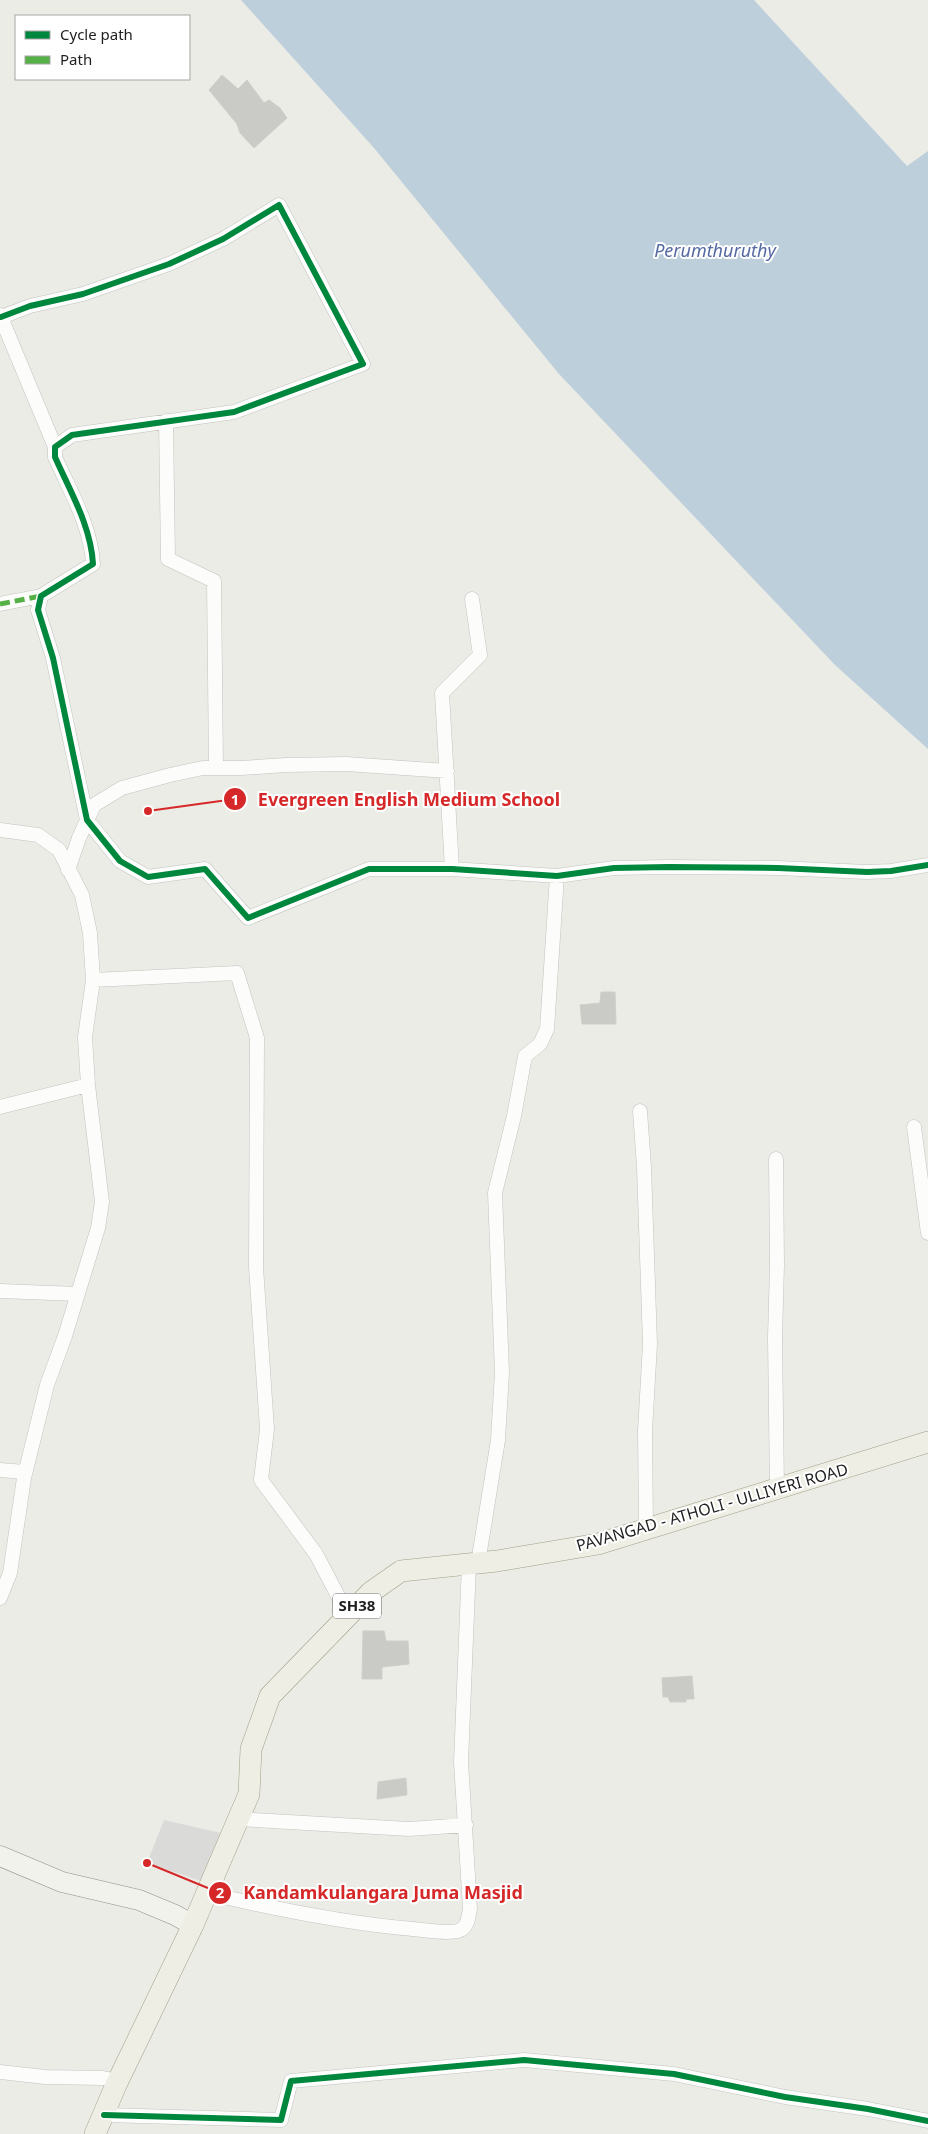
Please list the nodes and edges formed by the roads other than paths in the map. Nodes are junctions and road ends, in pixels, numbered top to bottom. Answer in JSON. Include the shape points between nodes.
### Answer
{"nodes":[{"id":1,"x":0,"y":316,"type":"edge"},
{"id":2,"x":166,"y":421,"type":"junction"},
{"id":3,"x":55,"y":447,"type":"junction"},
{"id":4,"x":41,"y":596,"type":"junction"},
{"id":5,"x":472,"y":599,"type":"dead end"},
{"id":6,"x":0,"y":604,"type":"edge"},
{"id":7,"x":216,"y":768,"type":"junction"},
{"id":8,"x":447,"y":771,"type":"junction"},
{"id":9,"x":87,"y":820,"type":"junction"},
{"id":10,"x":0,"y":830,"type":"edge"},
{"id":11,"x":928,"y":865,"type":"edge"},
{"id":12,"x":452,"y":869,"type":"junction"},
{"id":13,"x":68,"y":870,"type":"junction"},
{"id":14,"x":557,"y":876,"type":"junction"},
{"id":15,"x":93,"y":980,"type":"junction"},
{"id":16,"x":88,"y":1085,"type":"junction"},
{"id":17,"x":0,"y":1107,"type":"edge"},
{"id":18,"x":640,"y":1111,"type":"dead end"},
{"id":19,"x":914,"y":1127,"type":"dead end"},
{"id":20,"x":776,"y":1160,"type":"dead end"},
{"id":21,"x":928,"y":1233,"type":"edge"},
{"id":22,"x":0,"y":1292,"type":"edge"},
{"id":23,"x":78,"y":1294,"type":"junction"},
{"id":24,"x":928,"y":1442,"type":"edge"},
{"id":25,"x":0,"y":1470,"type":"edge"},
{"id":26,"x":25,"y":1472,"type":"junction"},
{"id":27,"x":777,"y":1489,"type":"junction"},
{"id":28,"x":646,"y":1529,"type":"junction"},
{"id":29,"x":473,"y":1564,"type":"junction"},
{"id":30,"x":0,"y":1598,"type":"edge"},
{"id":31,"x":348,"y":1615,"type":"junction"},
{"id":32,"x":238,"y":1819,"type":"junction"},
{"id":33,"x":466,"y":1825,"type":"junction"},
{"id":34,"x":0,"y":1856,"type":"edge"},
{"id":35,"x":207,"y":1894,"type":"junction"},
{"id":36,"x":193,"y":1925,"type":"junction"},
{"id":37,"x":0,"y":2072,"type":"edge"},
{"id":38,"x":118,"y":2081,"type":"junction"},
{"id":39,"x":104,"y":2115,"type":"junction"},
{"id":40,"x":928,"y":2121,"type":"edge"},
{"id":41,"x":95,"y":2134,"type":"edge"}],
"edges":[{"from":1,"to":2,"type":"street","via":[[83,294],[170,264],[223,239],[279,205],[363,364],[234,412]]},
{"from":1,"to":3,"type":"street"},
{"from":2,"to":3,"type":"street","via":[[72,435]]},
{"from":2,"to":7,"type":"street","via":[[168,559],[214,581]]},
{"from":3,"to":4,"type":"street","via":[[55,457],[85,525],[93,564]]},
{"from":4,"to":6,"type":"street"},
{"from":4,"to":9,"type":"street","via":[[38,610],[53,658]]},
{"from":5,"to":8,"type":"street","via":[[480,656],[442,693]]},
{"from":7,"to":8,"type":"street","via":[[346,764]]},
{"from":7,"to":9,"type":"street","via":[[170,775],[122,788],[94,805]]},
{"from":8,"to":12,"type":"street"},
{"from":9,"to":12,"type":"street","via":[[120,861],[148,878],[205,869],[248,918],[369,869]]},
{"from":9,"to":13,"type":"street"},
{"from":10,"to":13,"type":"street","via":[[38,835],[58,850]]},
{"from":11,"to":14,"type":"street","via":[[891,872],[614,868]]},
{"from":12,"to":14,"type":"street"},
{"from":13,"to":15,"type":"street","via":[[82,895],[90,933]]},
{"from":14,"to":29,"type":"street","via":[[547,1029],[540,1044],[525,1056],[495,1193],[502,1372],[498,1440]]},
{"from":15,"to":16,"type":"street","via":[[85,1037]]},
{"from":15,"to":31,"type":"street","via":[[237,973],[257,1038],[256,1267],[267,1429],[260,1480],[316,1554]]},
{"from":16,"to":17,"type":"street"},
{"from":16,"to":23,"type":"street","via":[[102,1202],[98,1228]]},
{"from":18,"to":28,"type":"street","via":[[650,1344],[645,1431]]},
{"from":19,"to":21,"type":"street"},
{"from":20,"to":27,"type":"street"},
{"from":22,"to":23,"type":"street"},
{"from":23,"to":26,"type":"street","via":[[47,1385]]},
{"from":24,"to":27,"type":"main road","name":"PAVANGAD - ATHOLI - ULLIYERI ROAD","number":"SH38"},
{"from":25,"to":26,"type":"street"},
{"from":26,"to":30,"type":"street","via":[[10,1573]]},
{"from":27,"to":28,"type":"main road","name":"PAVANGAD - ATHOLI - ULLIYERI ROAD","number":"SH38"},
{"from":28,"to":29,"type":"main road","name":"PAVANGAD - ATHOLI - ULLIYERI ROAD","number":"SH38","via":[[598,1544]]},
{"from":29,"to":31,"type":"main road","name":"PAVANGAD - ATHOLI - ULLIYERI ROAD","number":"SH38","via":[[401,1571],[371,1592]]},
{"from":29,"to":33,"type":"street","via":[[461,1762]]},
{"from":31,"to":32,"type":"main road","name":"PAVANGAD - ATHOLI - ULLIYERI ROAD","number":"SH38","via":[[270,1696],[252,1749],[249,1794]]},
{"from":32,"to":33,"type":"street","via":[[408,1829]]},
{"from":32,"to":35,"type":"main road","name":"PAVANGAD - ATHOLI - ULLIYERI ROAD","number":"SH38"},
{"from":33,"to":35,"type":"street","via":[[470,1909],[467,1924],[459,1930],[386,1926],[285,1912]]},
{"from":34,"to":36,"type":"street","via":[[62,1882],[139,1900]]},
{"from":35,"to":36,"type":"main road","name":"PAVANGAD - ATHOLI - ULLIYERI ROAD","number":"SH38"},
{"from":36,"to":38,"type":"main road","name":"PAVANGAD - ATHOLI - ULLIYERI ROAD","number":"SH38"},
{"from":37,"to":38,"type":"street"},
{"from":38,"to":39,"type":"main road","name":"PAVANGAD - ATHOLI - ULLIYERI ROAD","number":"SH38"},
{"from":39,"to":40,"type":"street","via":[[281,2120],[290,2081],[524,2060],[674,2074]]},
{"from":39,"to":41,"type":"main road","name":"PAVANGAD - ATHOLI - ULLIYERI ROAD","number":"SH38"}]}
